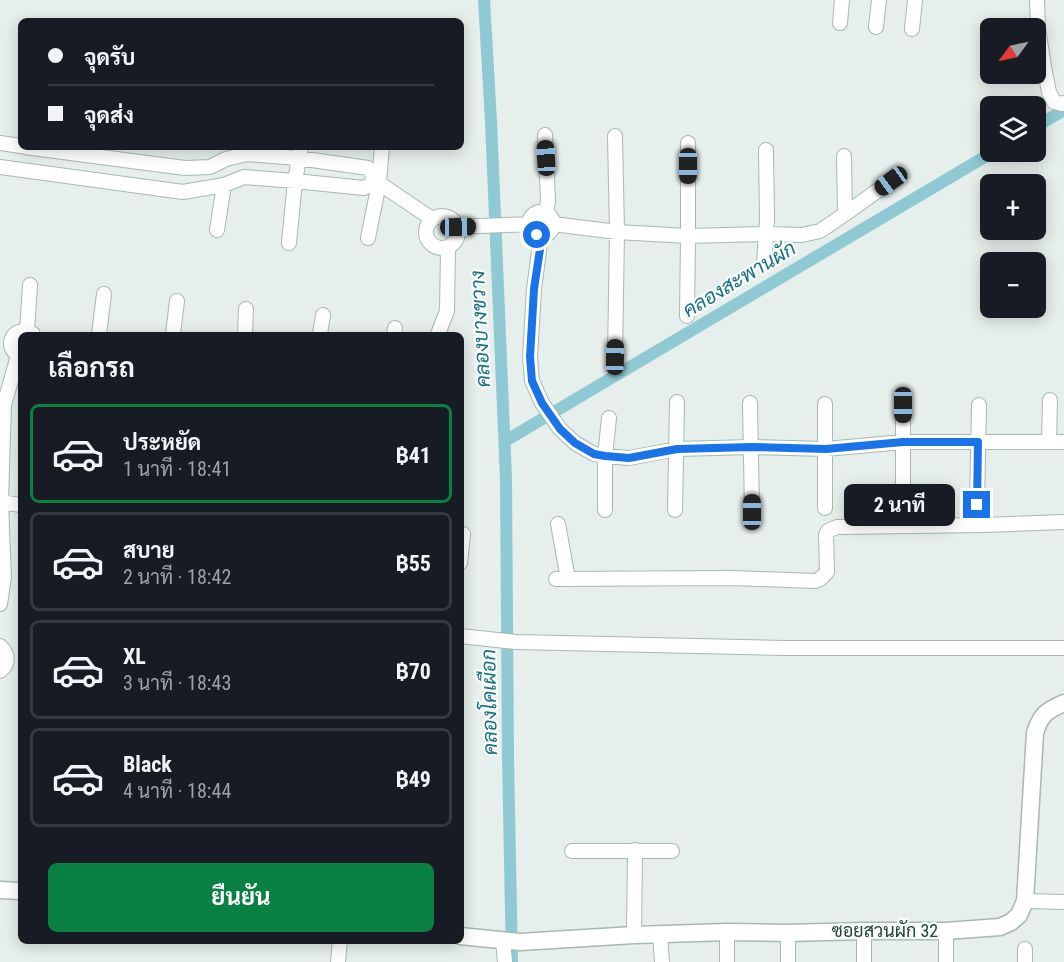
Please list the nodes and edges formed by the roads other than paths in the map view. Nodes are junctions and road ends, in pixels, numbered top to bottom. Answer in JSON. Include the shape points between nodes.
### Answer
{"nodes":[{"id":1,"x":842,"y":0,"type":"edge"},
{"id":2,"x":879,"y":0,"type":"edge"},
{"id":3,"x":915,"y":0,"type":"edge"},
{"id":4,"x":1037,"y":0,"type":"edge"},
{"id":5,"x":840,"y":23,"type":"dead end"},
{"id":6,"x":876,"y":27,"type":"dead end"},
{"id":7,"x":912,"y":29,"type":"dead end"},
{"id":8,"x":1064,"y":103,"type":"edge"},
{"id":9,"x":545,"y":135,"type":"dead end"},
{"id":10,"x":615,"y":136,"type":"dead end"},
{"id":11,"x":688,"y":142,"type":"dead end"},
{"id":12,"x":0,"y":143,"type":"edge"},
{"id":13,"x":18,"y":146,"type":"edge"},
{"id":14,"x":28,"y":150,"type":"edge"},
{"id":15,"x":50,"y":150,"type":"edge"},
{"id":16,"x":382,"y":150,"type":"edge"},
{"id":17,"x":766,"y":150,"type":"dead end"},
{"id":18,"x":300,"y":152,"type":"edge"},
{"id":19,"x":228,"y":153,"type":"edge"},
{"id":20,"x":844,"y":156,"type":"dead end"},
{"id":21,"x":0,"y":167,"type":"edge"},
{"id":22,"x":33,"y":172,"type":"junction"},
{"id":23,"x":295,"y":181,"type":"junction"},
{"id":24,"x":891,"y":181,"type":"dead end"},
{"id":25,"x":377,"y":182,"type":"junction"},
{"id":26,"x":224,"y":185,"type":"junction"},
{"id":27,"x":845,"y":214,"type":"junction"},
{"id":28,"x":432,"y":219,"type":"junction"},
{"id":29,"x":549,"y":219,"type":"junction"},
{"id":30,"x":530,"y":224,"type":"junction"},
{"id":31,"x":458,"y":227,"type":"junction"},
{"id":32,"x":217,"y":230,"type":"dead end"},
{"id":33,"x":617,"y":232,"type":"junction"},
{"id":34,"x":765,"y":234,"type":"junction"},
{"id":35,"x":542,"y":236,"type":"junction"},
{"id":36,"x":688,"y":236,"type":"junction"},
{"id":37,"x":368,"y":238,"type":"dead end"},
{"id":38,"x":289,"y":243,"type":"dead end"},
{"id":39,"x":448,"y":248,"type":"junction"},
{"id":40,"x":764,"y":263,"type":"dead end"},
{"id":41,"x":30,"y":285,"type":"dead end"},
{"id":42,"x":104,"y":294,"type":"dead end"},
{"id":43,"x":177,"y":301,"type":"dead end"},
{"id":44,"x":246,"y":309,"type":"dead end"},
{"id":45,"x":323,"y":315,"type":"dead end"},
{"id":46,"x":687,"y":316,"type":"dead end"},
{"id":47,"x":30,"y":332,"type":"edge"},
{"id":48,"x":99,"y":332,"type":"edge"},
{"id":49,"x":173,"y":332,"type":"edge"},
{"id":50,"x":245,"y":332,"type":"edge"},
{"id":51,"x":320,"y":332,"type":"edge"},
{"id":52,"x":439,"y":332,"type":"edge"},
{"id":53,"x":18,"y":333,"type":"edge"},
{"id":54,"x":12,"y":352,"type":"edge"},
{"id":55,"x":615,"y":357,"type":"dead end"},
{"id":56,"x":1050,"y":400,"type":"dead end"},
{"id":57,"x":677,"y":402,"type":"dead end"},
{"id":58,"x":750,"y":403,"type":"dead end"},
{"id":59,"x":825,"y":404,"type":"dead end"},
{"id":60,"x":903,"y":405,"type":"dead end"},
{"id":61,"x":979,"y":405,"type":"dead end"},
{"id":62,"x":609,"y":417,"type":"dead end"},
{"id":63,"x":903,"y":442,"type":"junction"},
{"id":64,"x":978,"y":442,"type":"junction"},
{"id":65,"x":1049,"y":442,"type":"junction"},
{"id":66,"x":1064,"y":442,"type":"edge"},
{"id":67,"x":752,"y":447,"type":"junction"},
{"id":68,"x":677,"y":449,"type":"junction"},
{"id":69,"x":826,"y":449,"type":"junction"},
{"id":70,"x":605,"y":456,"type":"junction"},
{"id":71,"x":1,"y":502,"type":"edge"},
{"id":72,"x":903,"y":504,"type":"dead end"},
{"id":73,"x":18,"y":505,"type":"edge"},
{"id":74,"x":977,"y":505,"type":"dead end"},
{"id":75,"x":825,"y":508,"type":"dead end"},
{"id":76,"x":605,"y":510,"type":"dead end"},
{"id":77,"x":675,"y":510,"type":"dead end"},
{"id":78,"x":752,"y":512,"type":"dead end"},
{"id":79,"x":1064,"y":522,"type":"edge"},
{"id":80,"x":558,"y":524,"type":"dead end"},
{"id":81,"x":0,"y":604,"type":"edge"},
{"id":82,"x":464,"y":636,"type":"edge"},
{"id":83,"x":0,"y":646,"type":"edge"},
{"id":84,"x":1064,"y":648,"type":"edge"},
{"id":85,"x":9,"y":666,"type":"edge"},
{"id":86,"x":1064,"y":703,"type":"edge"},
{"id":87,"x":635,"y":850,"type":"junction"},
{"id":88,"x":572,"y":851,"type":"dead end"},
{"id":89,"x":672,"y":851,"type":"dead end"},
{"id":90,"x":0,"y":890,"type":"edge"},
{"id":91,"x":18,"y":891,"type":"edge"},
{"id":92,"x":1025,"y":902,"type":"junction"},
{"id":93,"x":1064,"y":902,"type":"edge"},
{"id":94,"x":864,"y":930,"type":"junction"},
{"id":95,"x":946,"y":931,"type":"junction"},
{"id":96,"x":727,"y":932,"type":"junction"},
{"id":97,"x":788,"y":933,"type":"junction"},
{"id":98,"x":660,"y":934,"type":"junction"},
{"id":99,"x":634,"y":935,"type":"junction"},
{"id":100,"x":464,"y":936,"type":"edge"},
{"id":101,"x":510,"y":942,"type":"junction"},
{"id":102,"x":340,"y":944,"type":"edge"},
{"id":103,"x":338,"y":962,"type":"edge"},
{"id":104,"x":505,"y":962,"type":"edge"},
{"id":105,"x":662,"y":962,"type":"edge"},
{"id":106,"x":727,"y":962,"type":"edge"},
{"id":107,"x":788,"y":962,"type":"edge"},
{"id":108,"x":864,"y":962,"type":"edge"},
{"id":109,"x":946,"y":962,"type":"edge"}],
"edges":[{"from":1,"to":5,"type":"street"},
{"from":2,"to":6,"type":"street"},
{"from":3,"to":7,"type":"street"},
{"from":4,"to":8,"type":"street","via":[[1049,92],[1054,102]]},
{"from":9,"to":29,"type":"street"},
{"from":10,"to":33,"type":"street"},
{"from":11,"to":36,"type":"street"},
{"from":12,"to":13,"type":"street"},
{"from":14,"to":22,"type":"street"},
{"from":15,"to":19,"type":"street","via":[[186,168],[210,166]]},
{"from":16,"to":25,"type":"street"},
{"from":17,"to":34,"type":"street"},
{"from":18,"to":19,"type":"street"},
{"from":18,"to":23,"type":"street"},
{"from":18,"to":25,"type":"street","via":[[368,168]]},
{"from":20,"to":27,"type":"street"},
{"from":21,"to":22,"type":"street"},
{"from":22,"to":26,"type":"street","via":[[183,192]]},
{"from":23,"to":25,"type":"street","via":[[364,189]]},
{"from":23,"to":26,"type":"street","via":[[244,177]]},
{"from":23,"to":38,"type":"street"},
{"from":24,"to":27,"type":"street"},
{"from":25,"to":28,"type":"street"},
{"from":25,"to":37,"type":"street"},
{"from":26,"to":32,"type":"street"},
{"from":27,"to":34,"type":"street","via":[[819,231],[802,235]]},
{"from":28,"to":31,"type":"street","via":[[447,216]]},
{"from":28,"to":39,"type":"street","via":[[426,229],[428,240],[436,247]]},
{"from":29,"to":30,"type":"street","via":[[537,213]]},
{"from":29,"to":33,"type":"street"},
{"from":29,"to":35,"type":"street","via":[[550,232]]},
{"from":30,"to":31,"type":"street"},
{"from":30,"to":35,"type":"street","via":[[533,233]]},
{"from":31,"to":39,"type":"street","via":[[456,242]]},
{"from":33,"to":36,"type":"street"},
{"from":33,"to":55,"type":"street"},
{"from":34,"to":36,"type":"street"},
{"from":34,"to":40,"type":"street"},
{"from":35,"to":70,"type":"street","via":[[534,289],[532,381],[560,429],[575,443]]},
{"from":36,"to":46,"type":"street"},
{"from":39,"to":52,"type":"street","via":[[447,311]]},
{"from":41,"to":47,"type":"street"},
{"from":42,"to":48,"type":"street"},
{"from":43,"to":49,"type":"street"},
{"from":44,"to":50,"type":"street"},
{"from":45,"to":51,"type":"street"},
{"from":53,"to":54,"type":"street","via":[[11,340]]},
{"from":54,"to":71,"type":"street","via":[[4,405]]},
{"from":56,"to":65,"type":"street"},
{"from":57,"to":68,"type":"street"},
{"from":58,"to":67,"type":"street"},
{"from":59,"to":69,"type":"street"},
{"from":60,"to":63,"type":"street"},
{"from":61,"to":64,"type":"street"},
{"from":62,"to":70,"type":"street"},
{"from":63,"to":64,"type":"street"},
{"from":63,"to":69,"type":"street"},
{"from":63,"to":72,"type":"street"},
{"from":64,"to":65,"type":"street"},
{"from":64,"to":74,"type":"street"},
{"from":65,"to":66,"type":"street"},
{"from":67,"to":68,"type":"street"},
{"from":67,"to":69,"type":"street"},
{"from":67,"to":78,"type":"street"},
{"from":68,"to":70,"type":"street","via":[[629,458]]},
{"from":68,"to":77,"type":"street"},
{"from":69,"to":75,"type":"street"},
{"from":70,"to":76,"type":"street"},
{"from":71,"to":73,"type":"street"},
{"from":71,"to":81,"type":"street","via":[[4,577]]},
{"from":79,"to":80,"type":"street","via":[[837,527],[826,535],[827,572],[815,580],[562,579]]},
{"from":82,"to":84,"type":"street","via":[[516,642],[785,648]]},
{"from":83,"to":85,"type":"street","via":[[6,652]]},
{"from":86,"to":92,"type":"street","via":[[1042,715],[1035,733]]},
{"from":87,"to":88,"type":"street"},
{"from":87,"to":89,"type":"street"},
{"from":87,"to":99,"type":"street"},
{"from":90,"to":91,"type":"street"},
{"from":92,"to":93,"type":"street"},
{"from":92,"to":95,"type":"street","name":"ซอยสวนผัก 32","via":[[1019,915],[1000,927]]},
{"from":94,"to":95,"type":"street","name":"ซอยสวนผัก 32"},
{"from":94,"to":97,"type":"street","name":"ซอยสวนผัก 32"},
{"from":94,"to":108,"type":"street"},
{"from":95,"to":109,"type":"street"},
{"from":96,"to":97,"type":"street","name":"ซอยสวนผัก 32"},
{"from":96,"to":98,"type":"street","name":"ซอยสวนผัก 32"},
{"from":96,"to":106,"type":"street"},
{"from":97,"to":107,"type":"street"},
{"from":98,"to":99,"type":"street","name":"ซอยสวนผัก 32"},
{"from":98,"to":105,"type":"street"},
{"from":99,"to":101,"type":"street","name":"ซอยสวนผัก 32"},
{"from":100,"to":101,"type":"street","name":"ซอยสวนผัก 32"},
{"from":101,"to":104,"type":"street"},
{"from":102,"to":103,"type":"street"}]}
